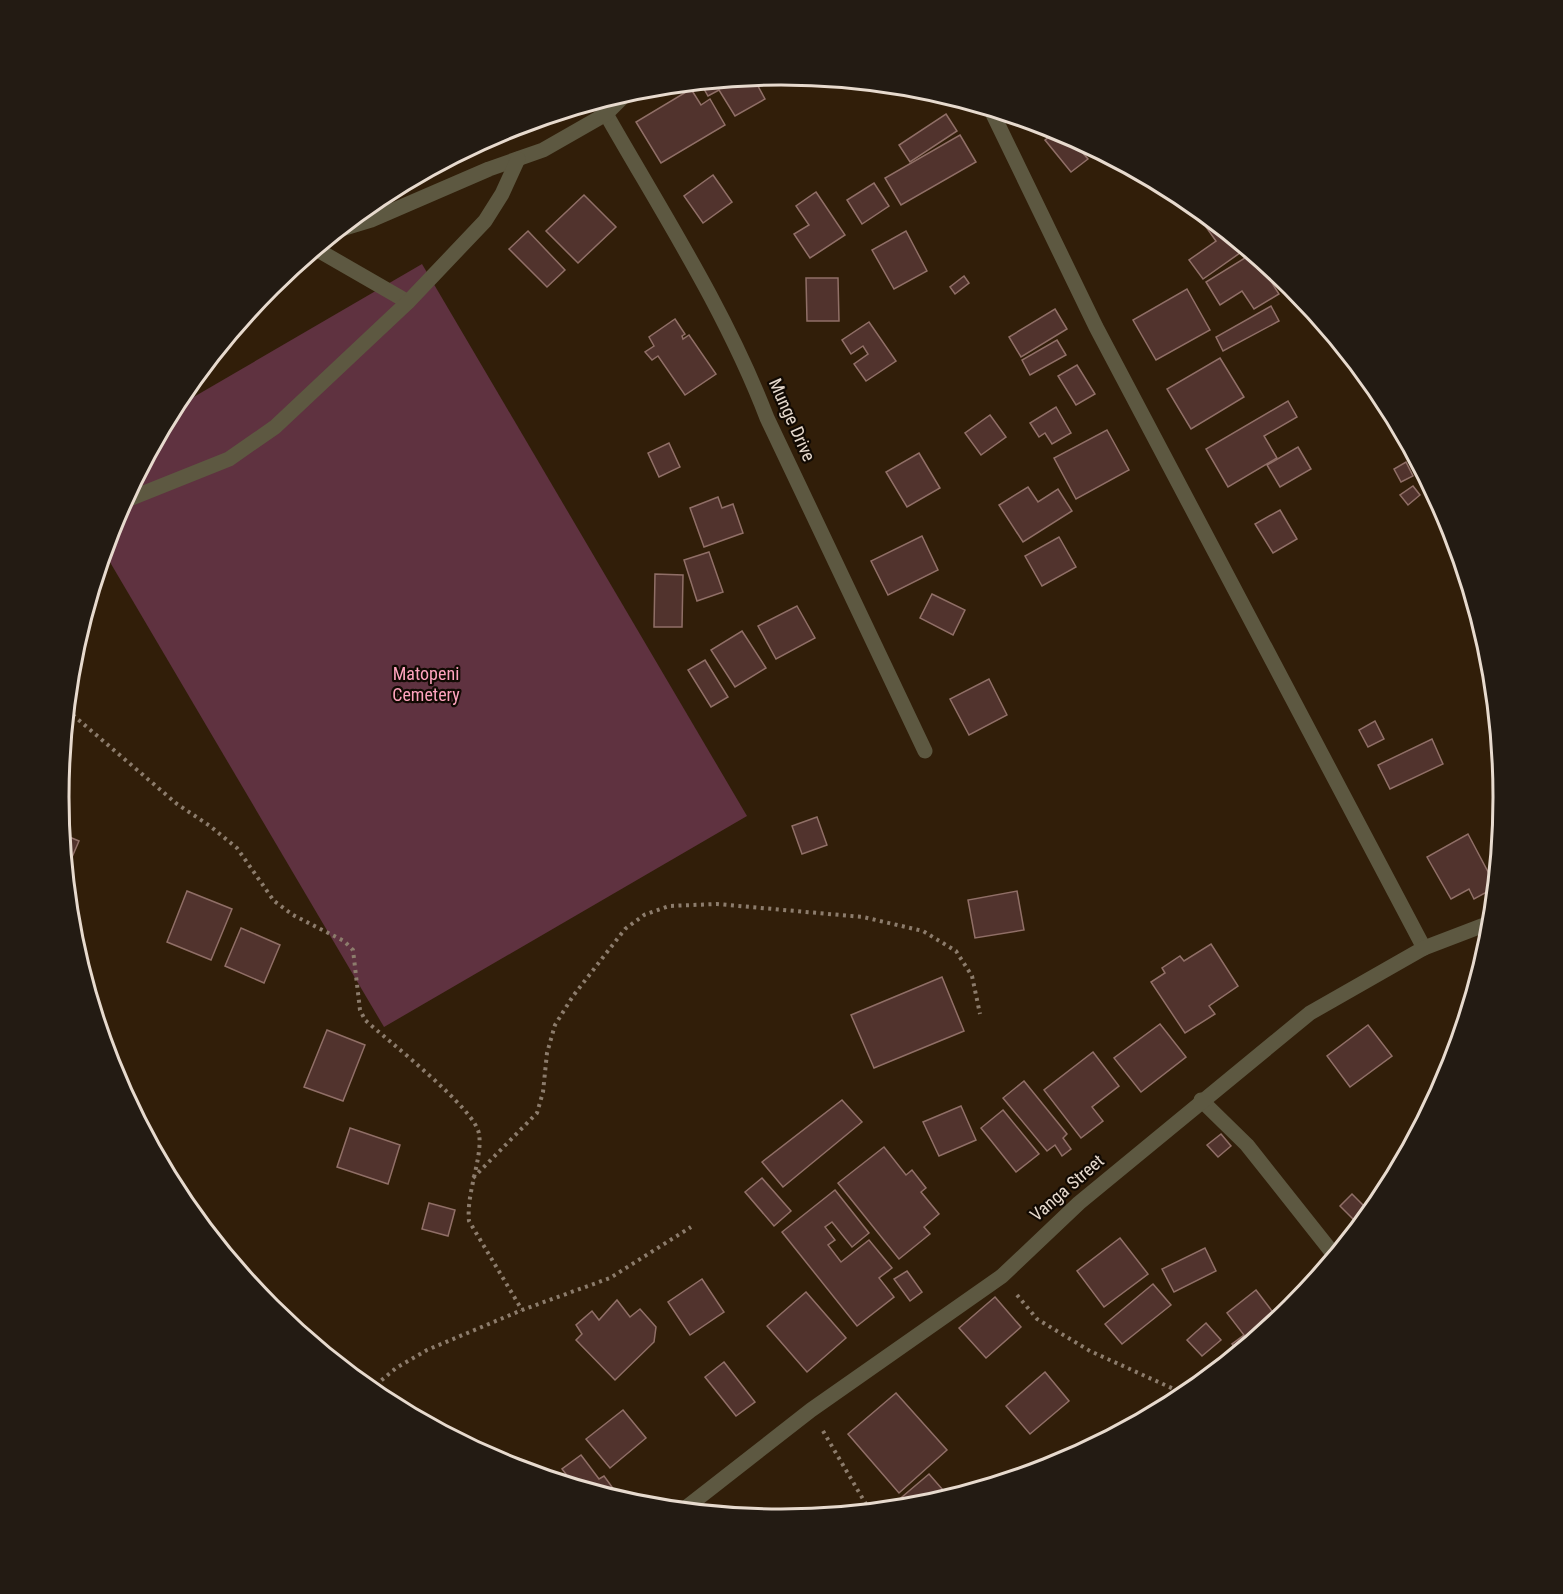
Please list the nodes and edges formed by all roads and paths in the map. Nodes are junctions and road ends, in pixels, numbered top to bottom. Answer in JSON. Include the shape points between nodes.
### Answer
{"nodes":[{"id":1,"x":616,"y":104,"type":"edge"},
{"id":2,"x":606,"y":114,"type":"junction"},
{"id":3,"x":994,"y":117,"type":"edge"},
{"id":4,"x":518,"y":159,"type":"junction"},
{"id":5,"x":360,"y":223,"type":"edge"},
{"id":6,"x":322,"y":253,"type":"edge"},
{"id":7,"x":408,"y":302,"type":"junction"},
{"id":8,"x":135,"y":496,"type":"edge"},
{"id":9,"x":74,"y":716,"type":"edge"},
{"id":10,"x":925,"y":751,"type":"dead end"},
{"id":11,"x":1482,"y":926,"type":"edge"},
{"id":12,"x":1424,"y":948,"type":"junction"},
{"id":13,"x":980,"y":1014,"type":"dead end"},
{"id":14,"x":1201,"y":1100,"type":"junction"},
{"id":15,"x":472,"y":1178,"type":"junction"},
{"id":16,"x":691,"y":1227,"type":"dead end"},
{"id":17,"x":1331,"y":1251,"type":"edge"},
{"id":18,"x":1002,"y":1276,"type":"junction"},
{"id":19,"x":522,"y":1310,"type":"junction"},
{"id":20,"x":378,"y":1383,"type":"edge"},
{"id":21,"x":1176,"y":1390,"type":"edge"},
{"id":22,"x":811,"y":1410,"type":"junction"},
{"id":23,"x":692,"y":1503,"type":"edge"},
{"id":24,"x":866,"y":1504,"type":"edge"}],
"edges":[{"from":1,"to":2,"type":"street"},
{"from":2,"to":4,"type":"street","via":[[543,150]]},
{"from":2,"to":10,"type":"street","name":"Munge Drive","via":[[713,299]]},
{"from":3,"to":12,"type":"street","via":[[1095,327]]},
{"from":4,"to":5,"type":"street"},
{"from":4,"to":7,"type":"street","via":[[485,221]]},
{"from":6,"to":7,"type":"street"},
{"from":7,"to":8,"type":"street","via":[[275,427],[229,459]]},
{"from":9,"to":15,"type":"path","via":[[177,804],[237,848],[274,901],[353,950],[360,1010],[365,1020],[475,1122],[480,1134]]},
{"from":11,"to":12,"type":"street","name":"Vanga Street"},
{"from":12,"to":14,"type":"street","name":"Vanga Street","via":[[1310,1013]]},
{"from":13,"to":15,"type":"path","via":[[972,976],[956,951],[923,931],[863,917],[807,911],[717,904],[669,906],[644,915],[625,929],[573,996],[552,1034],[537,1113]]},
{"from":14,"to":17,"type":"street","via":[[1247,1146]]},
{"from":14,"to":18,"type":"street","name":"Vanga Street","via":[[1079,1203]]},
{"from":15,"to":19,"type":"path","via":[[471,1228]]},
{"from":16,"to":19,"type":"path","via":[[610,1278]]},
{"from":18,"to":21,"type":"path","via":[[1037,1319],[1089,1351]]},
{"from":18,"to":22,"type":"street","name":"Vanga Street"},
{"from":19,"to":20,"type":"path","via":[[427,1350]]},
{"from":22,"to":23,"type":"street","name":"Vanga Street"},
{"from":22,"to":24,"type":"path"}]}
